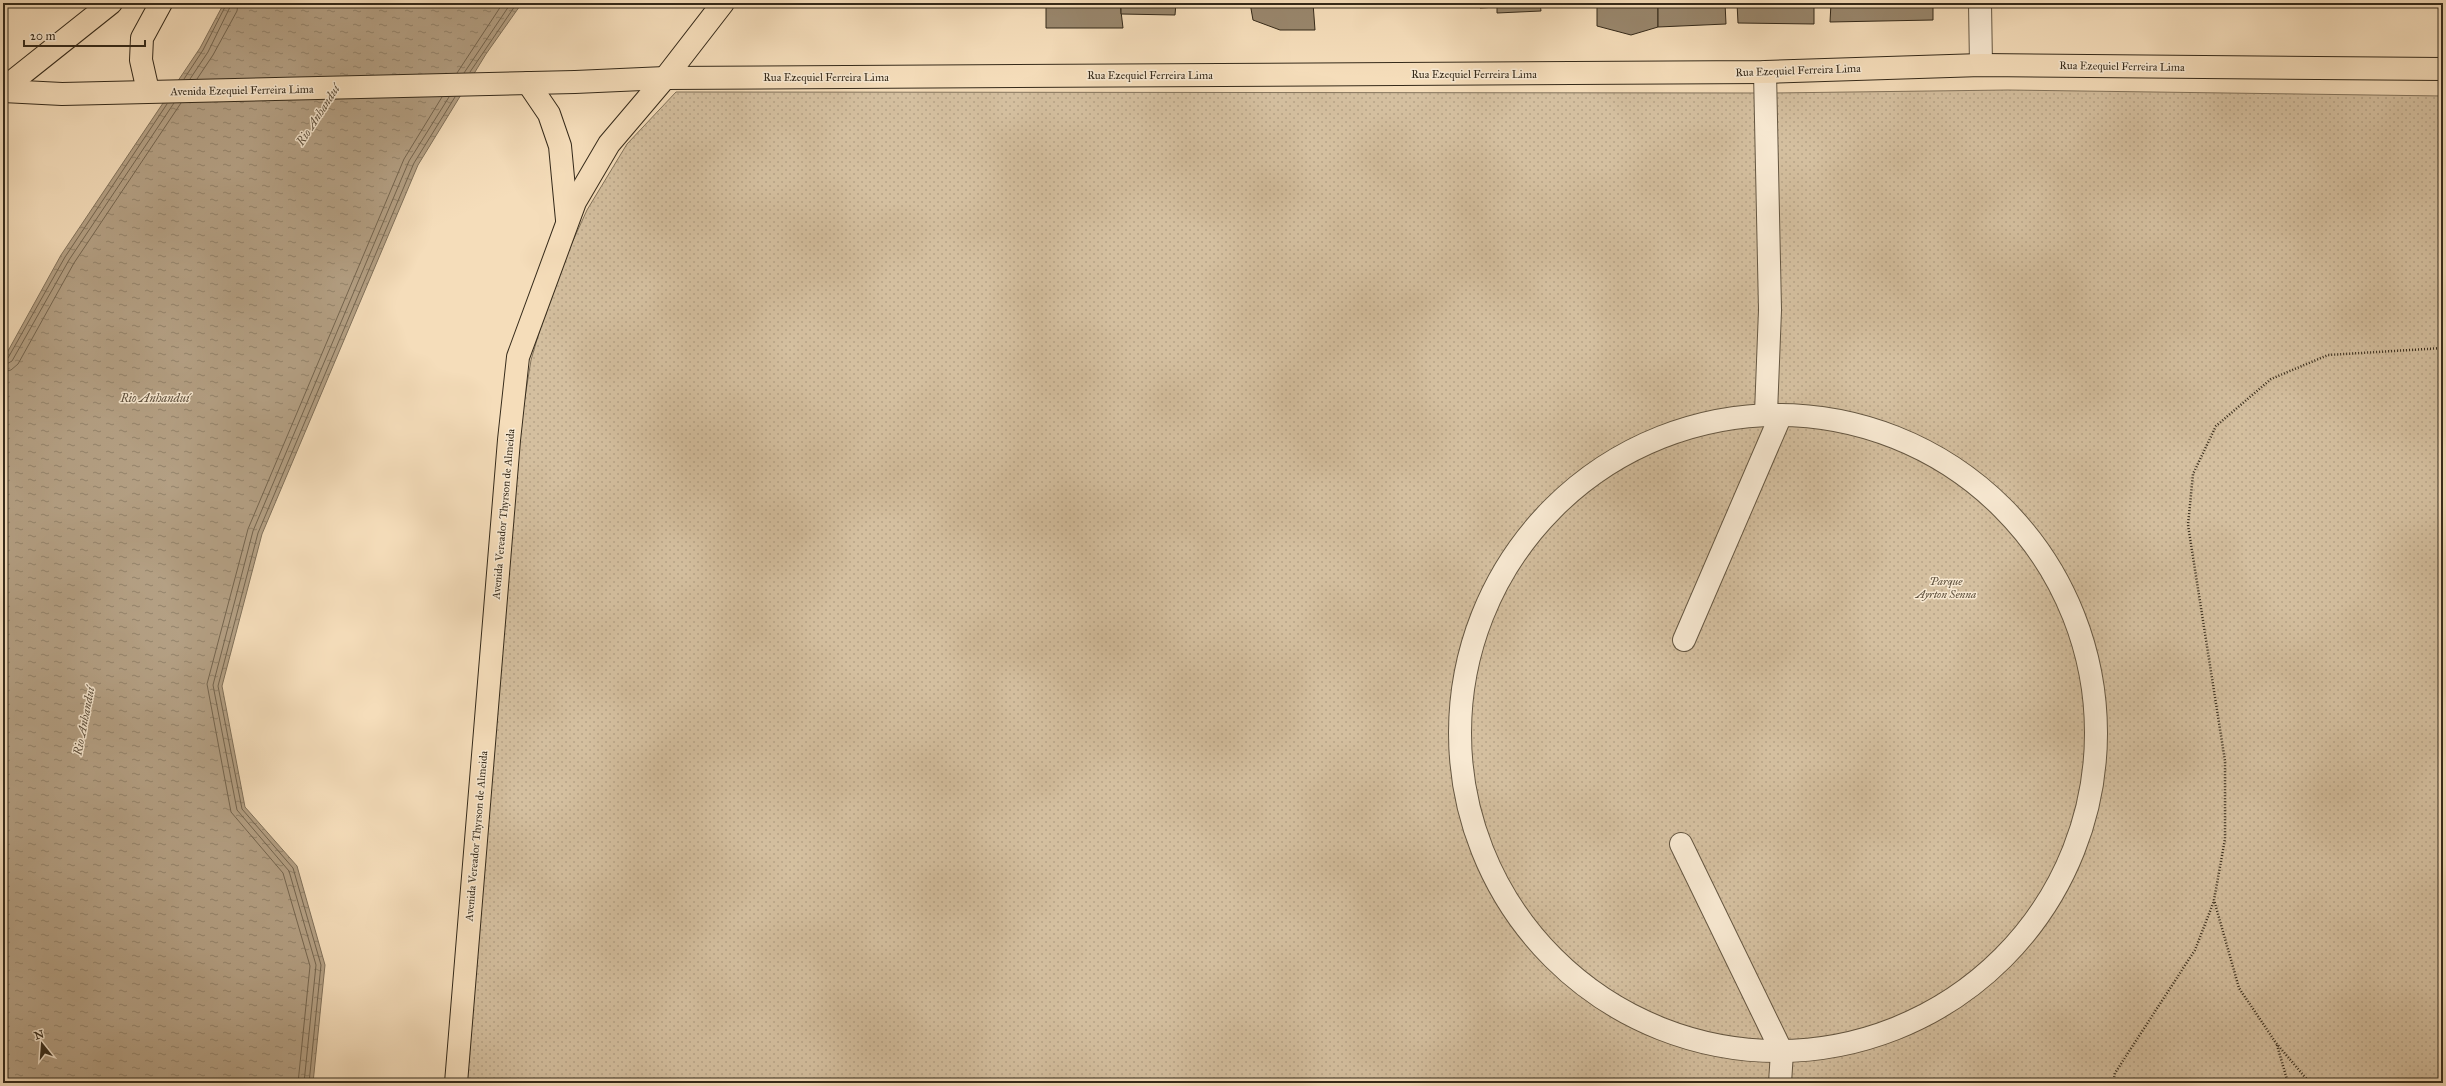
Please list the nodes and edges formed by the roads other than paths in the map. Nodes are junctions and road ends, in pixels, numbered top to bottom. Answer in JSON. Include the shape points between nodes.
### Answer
{"nodes":[{"id":1,"x":111,"y":3,"type":"edge"},
{"id":2,"x":161,"y":3,"type":"edge"},
{"id":3,"x":723,"y":3,"type":"edge"},
{"id":4,"x":1980,"y":3,"type":"edge"},
{"id":5,"x":1981,"y":65,"type":"junction"},
{"id":6,"x":2443,"y":69,"type":"edge"},
{"id":7,"x":1765,"y":72,"type":"junction"},
{"id":8,"x":665,"y":78,"type":"junction"},
{"id":9,"x":528,"y":83,"type":"junction"},
{"id":10,"x":505,"y":84,"type":"joint"},
{"id":11,"x":3,"y":90,"type":"edge"},
{"id":12,"x":153,"y":91,"type":"junction"},
{"id":13,"x":567,"y":223,"type":"junction"},
{"id":14,"x":1773,"y":414,"type":"junction"},
{"id":15,"x":1684,"y":640,"type":"dead end"},
{"id":16,"x":1680,"y":844,"type":"dead end"},
{"id":17,"x":1782,"y":1052,"type":"junction"},
{"id":18,"x":456,"y":1083,"type":"edge"},
{"id":19,"x":1780,"y":1083,"type":"edge"}],
"edges":[{"from":1,"to":11,"type":"main road"},
{"from":2,"to":12,"type":"main road","via":[[142,38],[141,60]]},
{"from":3,"to":8,"type":"main road","name":"Avenida Vereador Thyrson de Almeida"},
{"from":4,"to":5,"type":"street"},
{"from":5,"to":6,"type":"main road","name":"Rua Ezequiel Ferreira Lima"},
{"from":5,"to":7,"type":"main road","name":"Rua Ezequiel Ferreira Lima"},
{"from":7,"to":8,"type":"main road","name":"Rua Ezequiel Ferreira Lima"},
{"from":7,"to":14,"type":"street"},
{"from":8,"to":9,"type":"main road","name":"Rua Ezequiel Ferreira Lima"},
{"from":8,"to":13,"type":"main road","name":"Avenida Vereador Thyrson de Almeida","via":[[609,144],[575,202]]},
{"from":9,"to":10,"type":"main road","name":"Rua Ezequiel Ferreira Lima"},
{"from":9,"to":13,"type":"main road","via":[[549,114],[560,146]]},
{"from":10,"to":12,"type":"main road","name":"Avenida Ezequiel Ferreira Lima"},
{"from":11,"to":12,"type":"main road","name":"Avenida Ezequiel Ferreira Lima","via":[[62,94]]},
{"from":13,"to":18,"type":"main road","name":"Avenida Vereador Thyrson de Almeida","via":[[518,357]]},
{"from":14,"to":15,"type":"street"},
{"from":14,"to":17,"type":"street","via":[[1666,433],[1579,483],[1510,557],[1468,648],[1456,748],[1476,846],[1526,934],[1601,1001],[1693,1042]]},
{"from":14,"to":17,"type":"street","via":[[1866,425],[1956,467],[2030,535],[2080,621],[2099,719],[2088,818],[2046,909],[1978,982],[1891,1032],[1797,1055]]},
{"from":16,"to":17,"type":"street"},
{"from":17,"to":19,"type":"street"}]}
